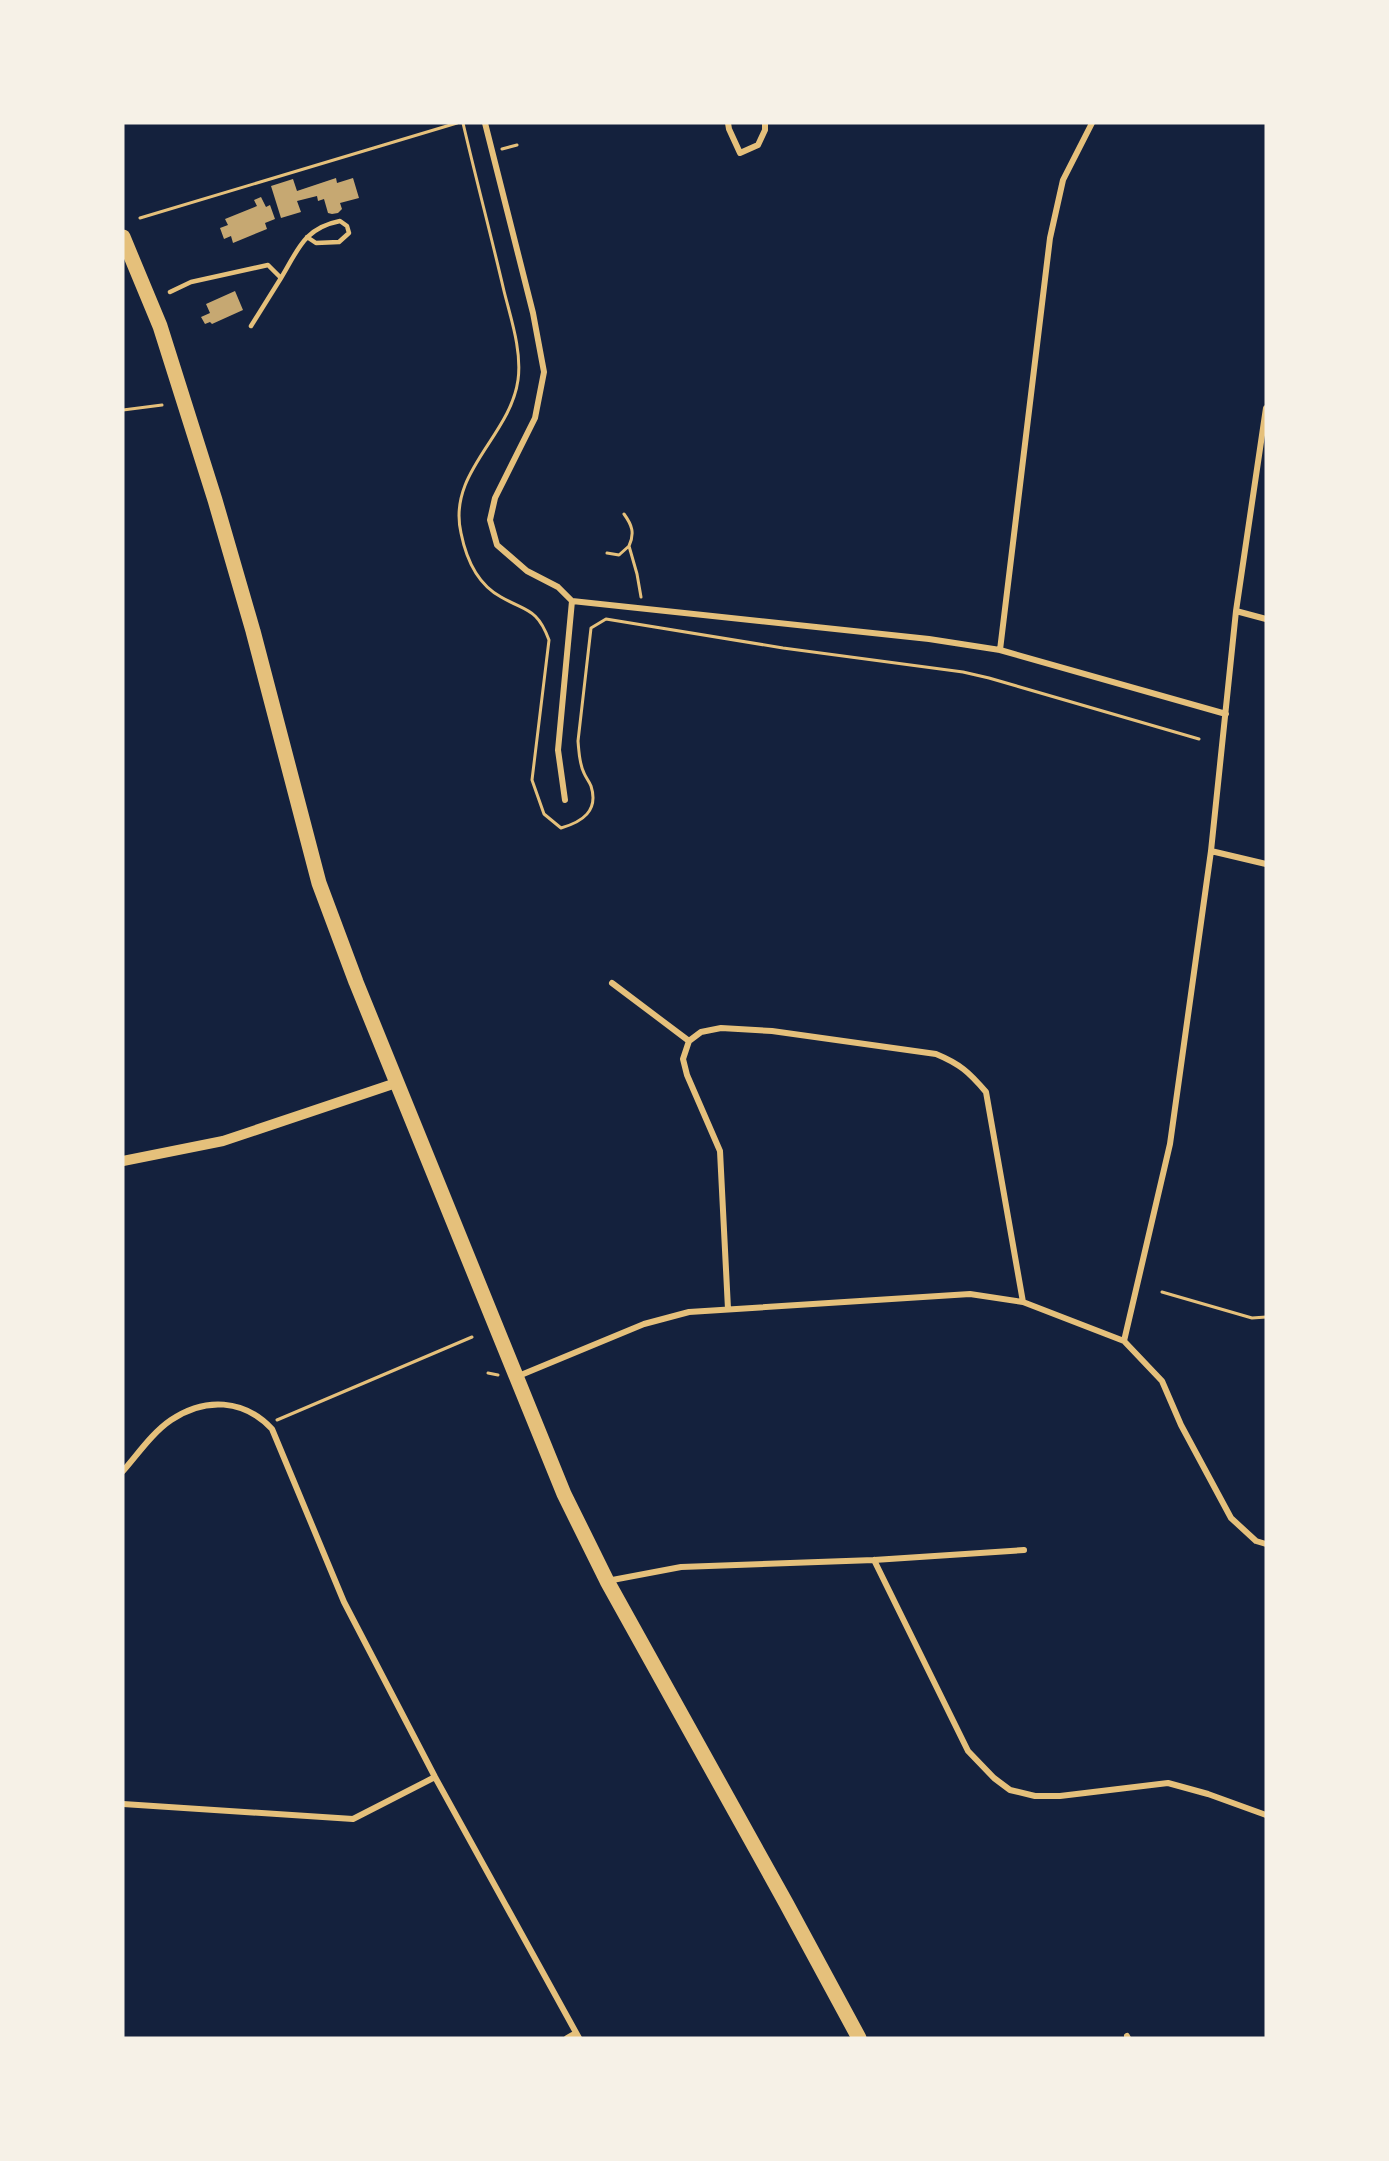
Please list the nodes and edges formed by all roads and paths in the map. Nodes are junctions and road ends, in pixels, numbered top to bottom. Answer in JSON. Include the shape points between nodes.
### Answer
{"nodes":[{"id":1,"x":458,"y":123,"type":"edge"},
{"id":2,"x":463,"y":123,"type":"edge"},
{"id":3,"x":484,"y":123,"type":"edge"},
{"id":4,"x":728,"y":123,"type":"edge"},
{"id":5,"x":765,"y":123,"type":"edge"},
{"id":6,"x":1092,"y":123,"type":"edge"},
{"id":7,"x":471,"y":156,"type":"dead end"},
{"id":8,"x":140,"y":218,"type":"dead end"},
{"id":9,"x":123,"y":237,"type":"edge"},
{"id":10,"x":307,"y":237,"type":"junction"},
{"id":11,"x":281,"y":278,"type":"junction"},
{"id":12,"x":170,"y":292,"type":"dead end"},
{"id":13,"x":251,"y":326,"type":"dead end"},
{"id":14,"x":162,"y":405,"type":"dead end"},
{"id":15,"x":1266,"y":408,"type":"edge"},
{"id":16,"x":123,"y":411,"type":"edge"},
{"id":17,"x":624,"y":514,"type":"dead end"},
{"id":18,"x":630,"y":546,"type":"junction"},
{"id":19,"x":607,"y":553,"type":"dead end"},
{"id":20,"x":572,"y":601,"type":"junction"},
{"id":21,"x":640,"y":608,"type":"junction"},
{"id":22,"x":1236,"y":611,"type":"junction"},
{"id":23,"x":1266,"y":619,"type":"edge"},
{"id":24,"x":1000,"y":650,"type":"junction"},
{"id":25,"x":1226,"y":714,"type":"junction"},
{"id":26,"x":565,"y":800,"type":"dead end"},
{"id":27,"x":1211,"y":851,"type":"junction"},
{"id":28,"x":1266,"y":864,"type":"edge"},
{"id":29,"x":612,"y":983,"type":"dead end"},
{"id":30,"x":689,"y":1041,"type":"junction"},
{"id":31,"x":396,"y":1083,"type":"junction"},
{"id":32,"x":123,"y":1161,"type":"edge"},
{"id":33,"x":1162,"y":1292,"type":"dead end"},
{"id":34,"x":1023,"y":1302,"type":"junction"},
{"id":35,"x":728,"y":1309,"type":"junction"},
{"id":36,"x":1266,"y":1317,"type":"edge"},
{"id":37,"x":472,"y":1338,"type":"dead end"},
{"id":38,"x":1124,"y":1341,"type":"junction"},
{"id":39,"x":516,"y":1377,"type":"junction"},
{"id":40,"x":267,"y":1424,"type":"junction"},
{"id":41,"x":123,"y":1471,"type":"edge"},
{"id":42,"x":1266,"y":1544,"type":"edge"},
{"id":43,"x":1024,"y":1550,"type":"dead end"},
{"id":44,"x":874,"y":1560,"type":"junction"},
{"id":45,"x":607,"y":1581,"type":"junction"},
{"id":46,"x":435,"y":1777,"type":"junction"},
{"id":47,"x":123,"y":1804,"type":"edge"},
{"id":48,"x":1266,"y":1815,"type":"edge"},
{"id":49,"x":578,"y":2035,"type":"edge"},
{"id":50,"x":567,"y":2038,"type":"edge"},
{"id":51,"x":859,"y":2038,"type":"edge"}],
"edges":[{"from":1,"to":8,"type":"path"},
{"from":2,"to":7,"type":"path"},
{"from":3,"to":20,"type":"street","via":[[533,313],[544,372],[536,418],[495,498],[490,520],[497,545]]},
{"from":4,"to":5,"type":"street","via":[[740,153],[758,145]]},
{"from":6,"to":24,"type":"street","via":[[1063,180],[1050,238]]},
{"from":9,"to":31,"type":"main road","via":[[160,326],[215,500],[319,883]]},
{"from":10,"to":10,"type":"lane","via":[[340,221],[349,233],[339,242],[316,243]]},
{"from":10,"to":11,"type":"lane"},
{"from":11,"to":12,"type":"lane","via":[[268,265],[191,282]]},
{"from":11,"to":13,"type":"lane"},
{"from":14,"to":16,"type":"path"},
{"from":15,"to":22,"type":"street"},
{"from":17,"to":18,"type":"path","via":[[632,525]]},
{"from":18,"to":19,"type":"path","via":[[619,555]]},
{"from":18,"to":21,"type":"path","via":[[638,574]]},
{"from":20,"to":21,"type":"street"},
{"from":20,"to":26,"type":"street","via":[[558,750]]},
{"from":21,"to":24,"type":"street"},
{"from":22,"to":23,"type":"street"},
{"from":22,"to":25,"type":"street"},
{"from":24,"to":25,"type":"street"},
{"from":25,"to":27,"type":"street"},
{"from":27,"to":28,"type":"street"},
{"from":27,"to":38,"type":"street","via":[[1170,1144]]},
{"from":29,"to":30,"type":"street"},
{"from":30,"to":34,"type":"street","via":[[701,1032],[721,1028],[772,1031],[936,1054],[957,1063],[986,1092]]},
{"from":30,"to":35,"type":"street","via":[[683,1059],[687,1075],[720,1151]]},
{"from":31,"to":32,"type":"street","via":[[223,1141]]},
{"from":31,"to":39,"type":"main road"},
{"from":33,"to":36,"type":"path","via":[[1252,1318]]},
{"from":34,"to":35,"type":"street","via":[[970,1294]]},
{"from":34,"to":38,"type":"street"},
{"from":35,"to":39,"type":"street","via":[[689,1312],[644,1324]]},
{"from":37,"to":40,"type":"path"},
{"from":38,"to":42,"type":"street","via":[[1162,1381],[1231,1518],[1256,1542]]},
{"from":39,"to":45,"type":"main road","via":[[564,1494]]},
{"from":40,"to":41,"type":"street","via":[[247,1409],[235,1406],[220,1404],[188,1410],[156,1433]]},
{"from":40,"to":46,"type":"street","via":[[344,1602]]},
{"from":43,"to":44,"type":"street"},
{"from":44,"to":45,"type":"street","via":[[681,1567]]},
{"from":44,"to":48,"type":"street","via":[[968,1750],[1010,1790],[1060,1796],[1168,1783]]},
{"from":45,"to":51,"type":"main road"},
{"from":46,"to":47,"type":"street","via":[[353,1819]]},
{"from":46,"to":49,"type":"street"},
{"from":49,"to":50,"type":"street"}]}
